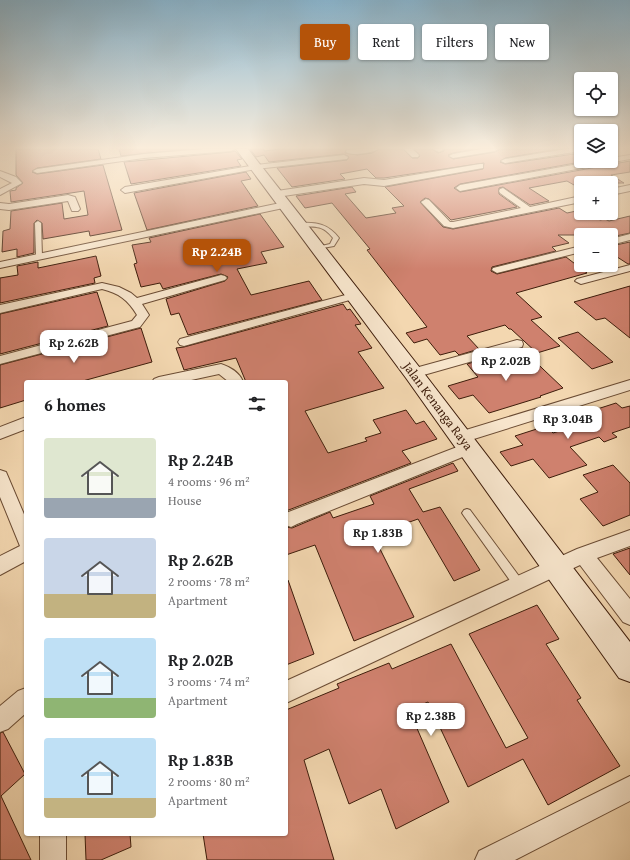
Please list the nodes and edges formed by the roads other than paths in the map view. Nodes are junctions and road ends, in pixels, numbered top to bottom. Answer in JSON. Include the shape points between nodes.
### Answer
{"nodes":[{"id":1,"x":137,"y":189,"type":"edge"},
{"id":2,"x":273,"y":189,"type":"edge"},
{"id":3,"x":326,"y":189,"type":"edge"},
{"id":4,"x":127,"y":191,"type":"dead end"},
{"id":5,"x":503,"y":191,"type":"dead end"},
{"id":6,"x":281,"y":199,"type":"junction"},
{"id":7,"x":574,"y":200,"type":"edge"},
{"id":8,"x":426,"y":202,"type":"dead end"},
{"id":9,"x":0,"y":206,"type":"edge"},
{"id":10,"x":75,"y":209,"type":"dead end"},
{"id":11,"x":529,"y":210,"type":"junction"},
{"id":12,"x":38,"y":223,"type":"dead end"},
{"id":13,"x":630,"y":237,"type":"edge"},
{"id":14,"x":618,"y":240,"type":"edge"},
{"id":15,"x":574,"y":251,"type":"edge"},
{"id":16,"x":39,"y":257,"type":"junction"},
{"id":17,"x":0,"y":265,"type":"edge"},
{"id":18,"x":630,"y":268,"type":"edge"},
{"id":19,"x":497,"y":270,"type":"dead end"},
{"id":20,"x":221,"y":278,"type":"dead end"},
{"id":21,"x":581,"y":281,"type":"dead end"},
{"id":22,"x":353,"y":296,"type":"junction"},
{"id":23,"x":135,"y":302,"type":"junction"},
{"id":24,"x":0,"y":309,"type":"edge"},
{"id":25,"x":184,"y":342,"type":"dead end"},
{"id":26,"x":517,"y":344,"type":"dead end"},
{"id":27,"x":0,"y":360,"type":"edge"},
{"id":28,"x":413,"y":373,"type":"junction"},
{"id":29,"x":169,"y":380,"type":"edge"},
{"id":30,"x":235,"y":380,"type":"edge"},
{"id":31,"x":630,"y":385,"type":"edge"},
{"id":32,"x":24,"y":424,"type":"edge"},
{"id":33,"x":0,"y":433,"type":"edge"},
{"id":34,"x":465,"y":442,"type":"junction"},
{"id":35,"x":0,"y":477,"type":"edge"},
{"id":36,"x":467,"y":513,"type":"dead end"},
{"id":37,"x":291,"y":519,"type":"dead end"},
{"id":38,"x":24,"y":535,"type":"edge"},
{"id":39,"x":630,"y":538,"type":"edge"},
{"id":40,"x":24,"y":553,"type":"edge"},
{"id":41,"x":583,"y":555,"type":"junction"},
{"id":42,"x":0,"y":566,"type":"edge"},
{"id":43,"x":556,"y":567,"type":"junction"},
{"id":44,"x":520,"y":586,"type":"junction"},
{"id":45,"x":630,"y":615,"type":"edge"},
{"id":46,"x":630,"y":667,"type":"edge"},
{"id":47,"x":288,"y":691,"type":"edge"},
{"id":48,"x":24,"y":701,"type":"edge"},
{"id":49,"x":0,"y":721,"type":"edge"},
{"id":50,"x":630,"y":788,"type":"edge"},
{"id":51,"x":52,"y":836,"type":"edge"},
{"id":52,"x":53,"y":860,"type":"edge"},
{"id":53,"x":488,"y":860,"type":"edge"}],
"edges":[{"from":1,"to":4,"type":"street"},
{"from":2,"to":6,"type":"street","name":"Jalan Kenanga Raya"},
{"from":3,"to":6,"type":"street"},
{"from":5,"to":11,"type":"street"},
{"from":6,"to":16,"type":"street"},
{"from":6,"to":22,"type":"street","name":"Jalan Kenanga Raya"},
{"from":7,"to":11,"type":"street"},
{"from":8,"to":11,"type":"street","via":[[451,226]]},
{"from":9,"to":10,"type":"street","via":[[9,207],[68,198],[72,199]]},
{"from":12,"to":16,"type":"lane"},
{"from":13,"to":14,"type":"street"},
{"from":15,"to":19,"type":"street"},
{"from":16,"to":17,"type":"street"},
{"from":18,"to":21,"type":"street"},
{"from":20,"to":23,"type":"street"},
{"from":22,"to":25,"type":"street"},
{"from":22,"to":28,"type":"street","name":"Jalan Kenanga Raya"},
{"from":23,"to":24,"type":"street","via":[[115,289],[102,286]]},
{"from":23,"to":27,"type":"street","via":[[143,315],[136,324]]},
{"from":26,"to":28,"type":"street"},
{"from":28,"to":34,"type":"street","name":"Jalan Kenanga Raya"},
{"from":29,"to":30,"type":"street","via":[[221,369]]},
{"from":31,"to":34,"type":"street"},
{"from":32,"to":33,"type":"street"},
{"from":34,"to":37,"type":"street"},
{"from":34,"to":43,"type":"street","name":"Jalan Kenanga Raya"},
{"from":35,"to":38,"type":"street"},
{"from":36,"to":44,"type":"lane"},
{"from":39,"to":41,"type":"street"},
{"from":40,"to":42,"type":"street"},
{"from":41,"to":43,"type":"street"},
{"from":41,"to":45,"type":"street"},
{"from":43,"to":44,"type":"street"},
{"from":43,"to":46,"type":"street","name":"Jalan Kenanga Raya"},
{"from":44,"to":47,"type":"street"},
{"from":48,"to":49,"type":"street"},
{"from":50,"to":53,"type":"street"},
{"from":51,"to":52,"type":"street"}]}
